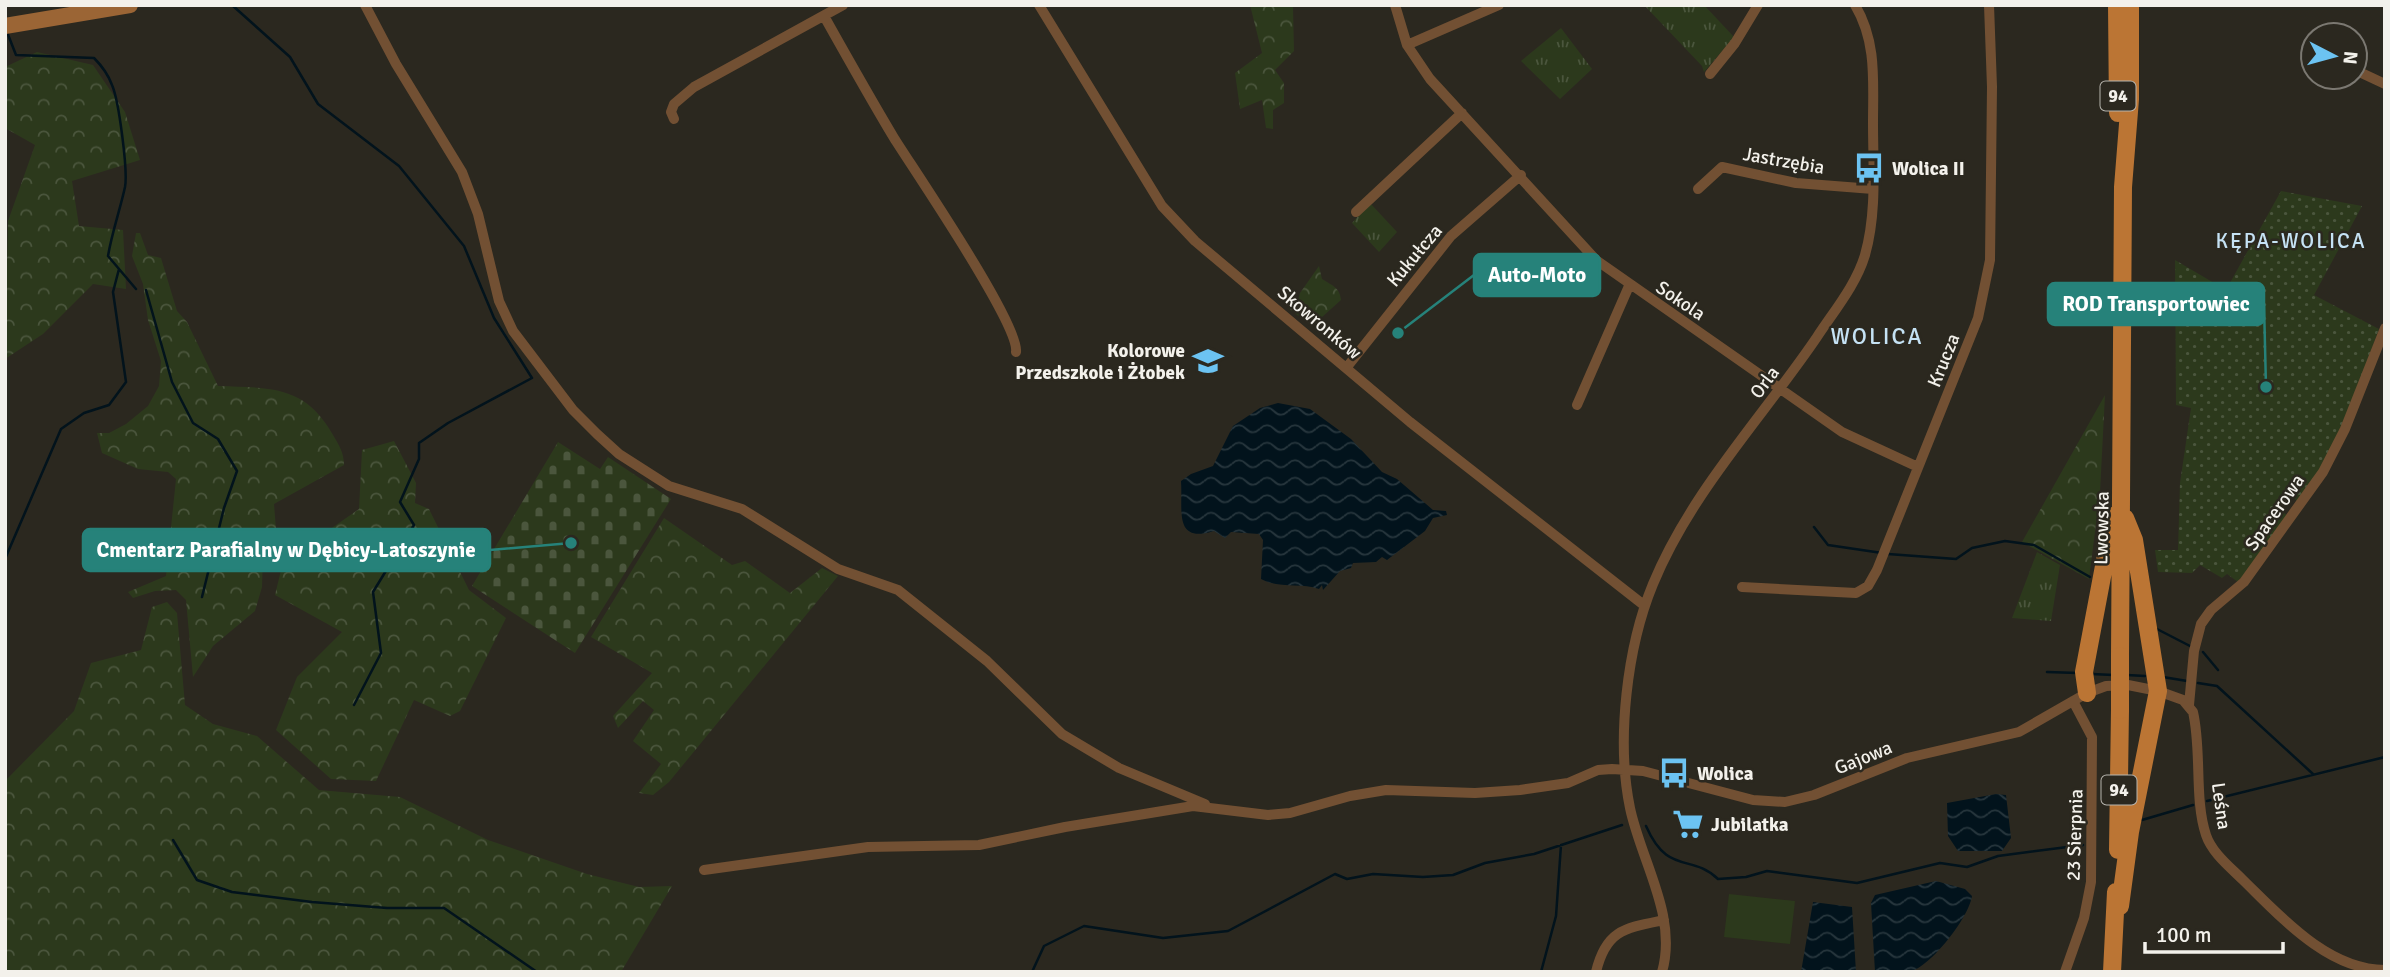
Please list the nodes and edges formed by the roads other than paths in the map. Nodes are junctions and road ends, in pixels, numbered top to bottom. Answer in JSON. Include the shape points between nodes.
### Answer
{"nodes":[{"id":1,"x":130,"y":5,"type":"edge"},
{"id":2,"x":365,"y":5,"type":"edge"},
{"id":3,"x":844,"y":5,"type":"edge"},
{"id":4,"x":1039,"y":5,"type":"edge"},
{"id":5,"x":1395,"y":5,"type":"edge"},
{"id":6,"x":1499,"y":5,"type":"edge"},
{"id":7,"x":1758,"y":5,"type":"edge"},
{"id":8,"x":1855,"y":5,"type":"edge"},
{"id":9,"x":1989,"y":5,"type":"edge"},
{"id":10,"x":2117,"y":5,"type":"edge"},
{"id":11,"x":2130,"y":5,"type":"edge"},
{"id":12,"x":824,"y":16,"type":"junction"},
{"id":13,"x":5,"y":26,"type":"edge"},
{"id":14,"x":1407,"y":45,"type":"junction"},
{"id":15,"x":1710,"y":74,"type":"dead end"},
{"id":16,"x":2369,"y":77,"type":"edge"},
{"id":17,"x":2385,"y":84,"type":"edge"},
{"id":18,"x":1462,"y":113,"type":"junction"},
{"id":19,"x":674,"y":118,"type":"dead end"},
{"id":20,"x":1521,"y":175,"type":"junction"},
{"id":21,"x":2123,"y":187,"type":"junction"},
{"id":22,"x":1698,"y":189,"type":"dead end"},
{"id":23,"x":1872,"y":189,"type":"junction"},
{"id":24,"x":1356,"y":212,"type":"dead end"},
{"id":25,"x":1629,"y":286,"type":"junction"},
{"id":26,"x":2385,"y":328,"type":"edge"},
{"id":27,"x":1016,"y":352,"type":"dead end"},
{"id":28,"x":1347,"y":367,"type":"junction"},
{"id":29,"x":1779,"y":391,"type":"junction"},
{"id":30,"x":1577,"y":405,"type":"dead end"},
{"id":31,"x":1918,"y":467,"type":"junction"},
{"id":32,"x":2122,"y":505,"type":"junction"},
{"id":33,"x":1742,"y":587,"type":"dead end"},
{"id":34,"x":1645,"y":606,"type":"junction"},
{"id":35,"x":2158,"y":691,"type":"junction"},
{"id":36,"x":2080,"y":697,"type":"junction"},
{"id":37,"x":2189,"y":705,"type":"junction"},
{"id":38,"x":1626,"y":769,"type":"junction"},
{"id":39,"x":1209,"y":806,"type":"junction"},
{"id":40,"x":704,"y":870,"type":"dead end"},
{"id":41,"x":2118,"y":870,"type":"junction"},
{"id":42,"x":2120,"y":906,"type":"junction"},
{"id":43,"x":1664,"y":920,"type":"junction"},
{"id":44,"x":2361,"y":970,"type":"edge"},
{"id":45,"x":2385,"y":970,"type":"edge"},
{"id":46,"x":1596,"y":972,"type":"edge"},
{"id":47,"x":1662,"y":972,"type":"edge"},
{"id":48,"x":2065,"y":972,"type":"edge"},
{"id":49,"x":2112,"y":972,"type":"edge"},
{"id":50,"x":2120,"y":972,"type":"edge"}],
"edges":[{"from":1,"to":13,"type":"street"},
{"from":2,"to":39,"type":"street","via":[[462,172],[478,214],[499,301],[513,331],[573,410],[604,441],[669,486],[742,509],[838,569],[898,590],[987,661],[1062,734],[1119,768]]},
{"from":3,"to":12,"type":"street"},
{"from":4,"to":28,"type":"street","name":"Skowronków","via":[[1161,206],[1195,241]]},
{"from":5,"to":14,"type":"street","name":"Sokola"},
{"from":6,"to":14,"type":"street"},
{"from":7,"to":15,"type":"street"},
{"from":8,"to":23,"type":"street","name":"Orla","via":[[1872,47]]},
{"from":9,"to":31,"type":"street","name":"Krucza","via":[[1992,87],[1987,289]]},
{"from":10,"to":21,"type":"main road","name":"Lwowska","number":"94"},
{"from":11,"to":21,"type":"main road","name":"Lwowska","number":"94","via":[[2130,99]]},
{"from":12,"to":19,"type":"street","via":[[694,87],[674,104]]},
{"from":12,"to":27,"type":"street","via":[[984,279],[1013,335]]},
{"from":14,"to":18,"type":"street","name":"Sokola"},
{"from":16,"to":17,"type":"street"},
{"from":18,"to":20,"type":"street","name":"Sokola"},
{"from":18,"to":24,"type":"street"},
{"from":20,"to":25,"type":"street","name":"Sokola","via":[[1596,260]]},
{"from":20,"to":28,"type":"street","name":"Kukułcza","via":[[1451,236]]},
{"from":21,"to":32,"type":"main road","name":"Lwowska","number":"94"},
{"from":22,"to":23,"type":"street","name":"Jastrzębia","via":[[1722,167],[1797,183]]},
{"from":23,"to":29,"type":"street","name":"Orla","via":[[1871,227],[1852,284]]},
{"from":25,"to":29,"type":"street","name":"Sokola"},
{"from":25,"to":30,"type":"street"},
{"from":26,"to":37,"type":"street","name":"Spacerowa","via":[[2322,474],[2244,582],[2200,624]]},
{"from":28,"to":34,"type":"street","name":"Skowronków"},
{"from":29,"to":31,"type":"street","name":"Sokola","via":[[1842,432]]},
{"from":29,"to":34,"type":"street","name":"Orla","via":[[1723,464],[1674,540]]},
{"from":31,"to":33,"type":"street","name":"Krucza","via":[[1868,586],[1856,593]]},
{"from":32,"to":35,"type":"main road","via":[[2134,540]]},
{"from":32,"to":36,"type":"main road","via":[[2110,529]]},
{"from":32,"to":41,"type":"main road","name":"Lwowska","number":"94","bridge":true},
{"from":34,"to":38,"type":"street","name":"Orla","via":[[1628,688]]},
{"from":35,"to":36,"type":"street","name":"Gajowa","via":[[2106,686]]},
{"from":35,"to":37,"type":"street"},
{"from":35,"to":42,"type":"main road"},
{"from":36,"to":38,"type":"street","name":"Gajowa","via":[[2025,730],[1907,758],[1799,800],[1753,800]]},
{"from":36,"to":48,"type":"street","name":"23 Sierpnia","via":[[2093,753],[2091,882]]},
{"from":37,"to":44,"type":"street","name":"Leśna","via":[[2195,722],[2204,827],[2211,845],[2291,926]]},
{"from":38,"to":39,"type":"street","name":"Gajowa","via":[[1598,770],[1568,783],[1494,793],[1371,792],[1290,813],[1257,814]]},
{"from":38,"to":43,"type":"street","via":[[1634,823]]},
{"from":39,"to":40,"type":"street","via":[[979,845],[868,847]]},
{"from":41,"to":42,"type":"main road","name":"Lwowska","number":"94"},
{"from":41,"to":49,"type":"main road","name":"Lwowska","number":"94"},
{"from":42,"to":50,"type":"main road","name":"Lwowska","number":"94"},
{"from":43,"to":46,"type":"street","via":[[1628,928],[1610,938]]},
{"from":43,"to":47,"type":"street"},
{"from":44,"to":45,"type":"street","name":"Leśna"}]}
